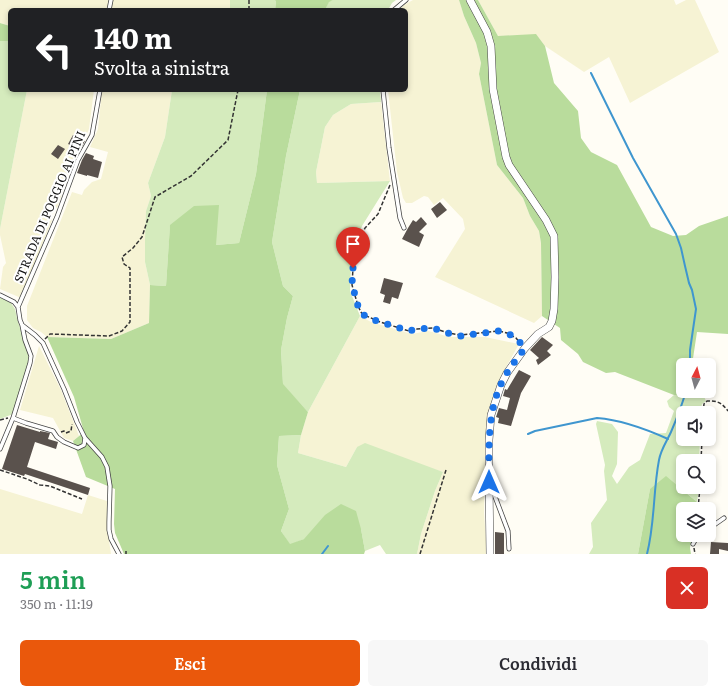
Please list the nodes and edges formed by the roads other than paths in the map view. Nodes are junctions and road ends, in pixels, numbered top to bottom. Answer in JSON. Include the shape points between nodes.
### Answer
{"nodes":[{"id":1,"x":406,"y":0,"type":"edge"},
{"id":2,"x":470,"y":0,"type":"edge"},
{"id":3,"x":396,"y":8,"type":"edge"},
{"id":4,"x":100,"y":92,"type":"edge"},
{"id":5,"x":383,"y":92,"type":"edge"},
{"id":6,"x":404,"y":228,"type":"dead end"},
{"id":7,"x":0,"y":295,"type":"edge"},
{"id":8,"x":18,"y":307,"type":"junction"},
{"id":9,"x":22,"y":325,"type":"junction"},
{"id":10,"x":13,"y":418,"type":"junction"},
{"id":11,"x":85,"y":438,"type":"junction"},
{"id":12,"x":1,"y":444,"type":"edge"},
{"id":13,"x":0,"y":449,"type":"edge"},
{"id":14,"x":489,"y":482,"type":"junction"},
{"id":15,"x":724,"y":518,"type":"dead end"},
{"id":16,"x":716,"y":524,"type":"edge"},
{"id":17,"x":510,"y":549,"type":"dead end"},
{"id":18,"x":119,"y":554,"type":"edge"},
{"id":19,"x":490,"y":554,"type":"edge"}],
"edges":[{"from":1,"to":3,"type":"lane"},
{"from":2,"to":14,"type":"street","via":[[487,32],[491,46],[493,89],[506,157],[554,236],[552,321],[525,348],[501,385],[491,415]]},
{"from":4,"to":8,"type":"lane","name":"STRADA DI POGGIO AI PINI","via":[[92,136],[78,160],[57,217]]},
{"from":5,"to":6,"type":"lane","via":[[393,175]]},
{"from":7,"to":8,"type":"lane"},
{"from":8,"to":9,"type":"lane"},
{"from":9,"to":10,"type":"lane","via":[[31,356]]},
{"from":9,"to":11,"type":"lane","via":[[42,341]]},
{"from":10,"to":11,"type":"lane","via":[[49,429],[64,442],[78,448],[84,445]]},
{"from":10,"to":12,"type":"lane"},
{"from":11,"to":18,"type":"lane","via":[[102,457],[107,467],[111,539]]},
{"from":12,"to":13,"type":"lane"},
{"from":14,"to":17,"type":"lane","via":[[508,531]]},
{"from":14,"to":19,"type":"street"},
{"from":15,"to":16,"type":"lane"}]}
